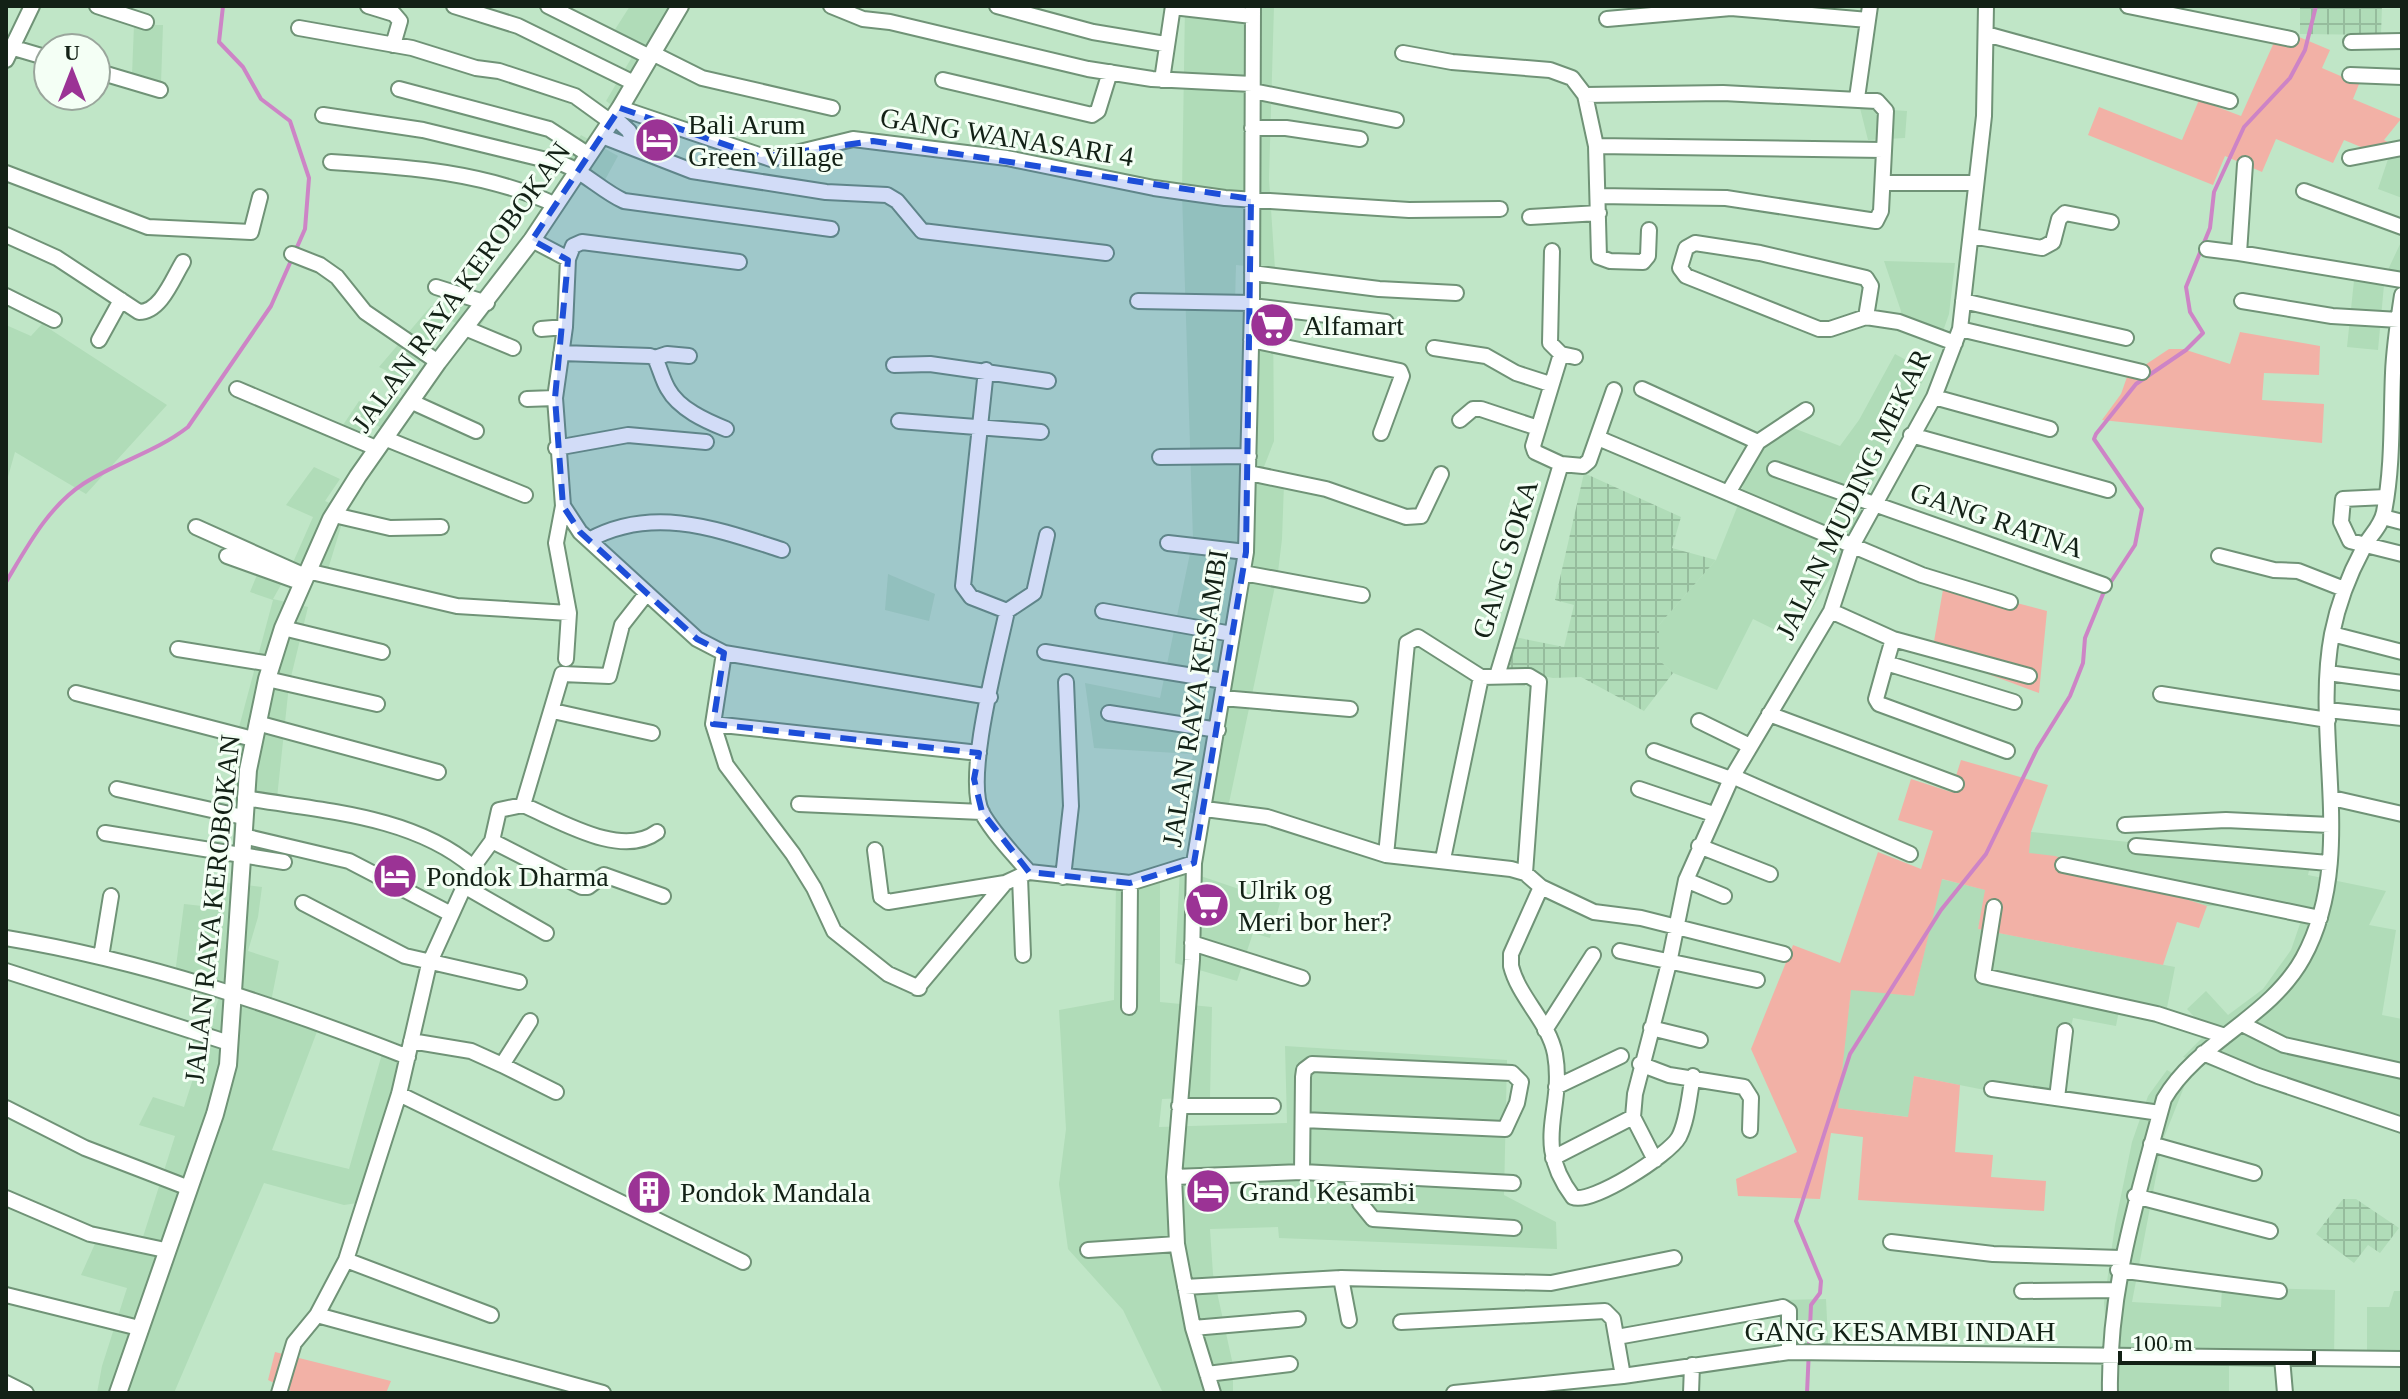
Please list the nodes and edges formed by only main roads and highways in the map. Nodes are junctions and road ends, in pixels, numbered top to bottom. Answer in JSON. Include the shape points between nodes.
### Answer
{"nodes":[{"id":1,"x":680,"y":6,"type":"edge"},
{"id":2,"x":118,"y":1393,"type":"edge"}],
"edges":[{"from":1,"to":2,"type":"main road","name":"JALAN RAYA KEROBOKAN","via":[[651,55],[627,80],[611,121],[589,155],[571,167],[551,203],[539,244],[438,362],[334,515],[283,628],[255,731],[245,798],[228,1065]]}]}
